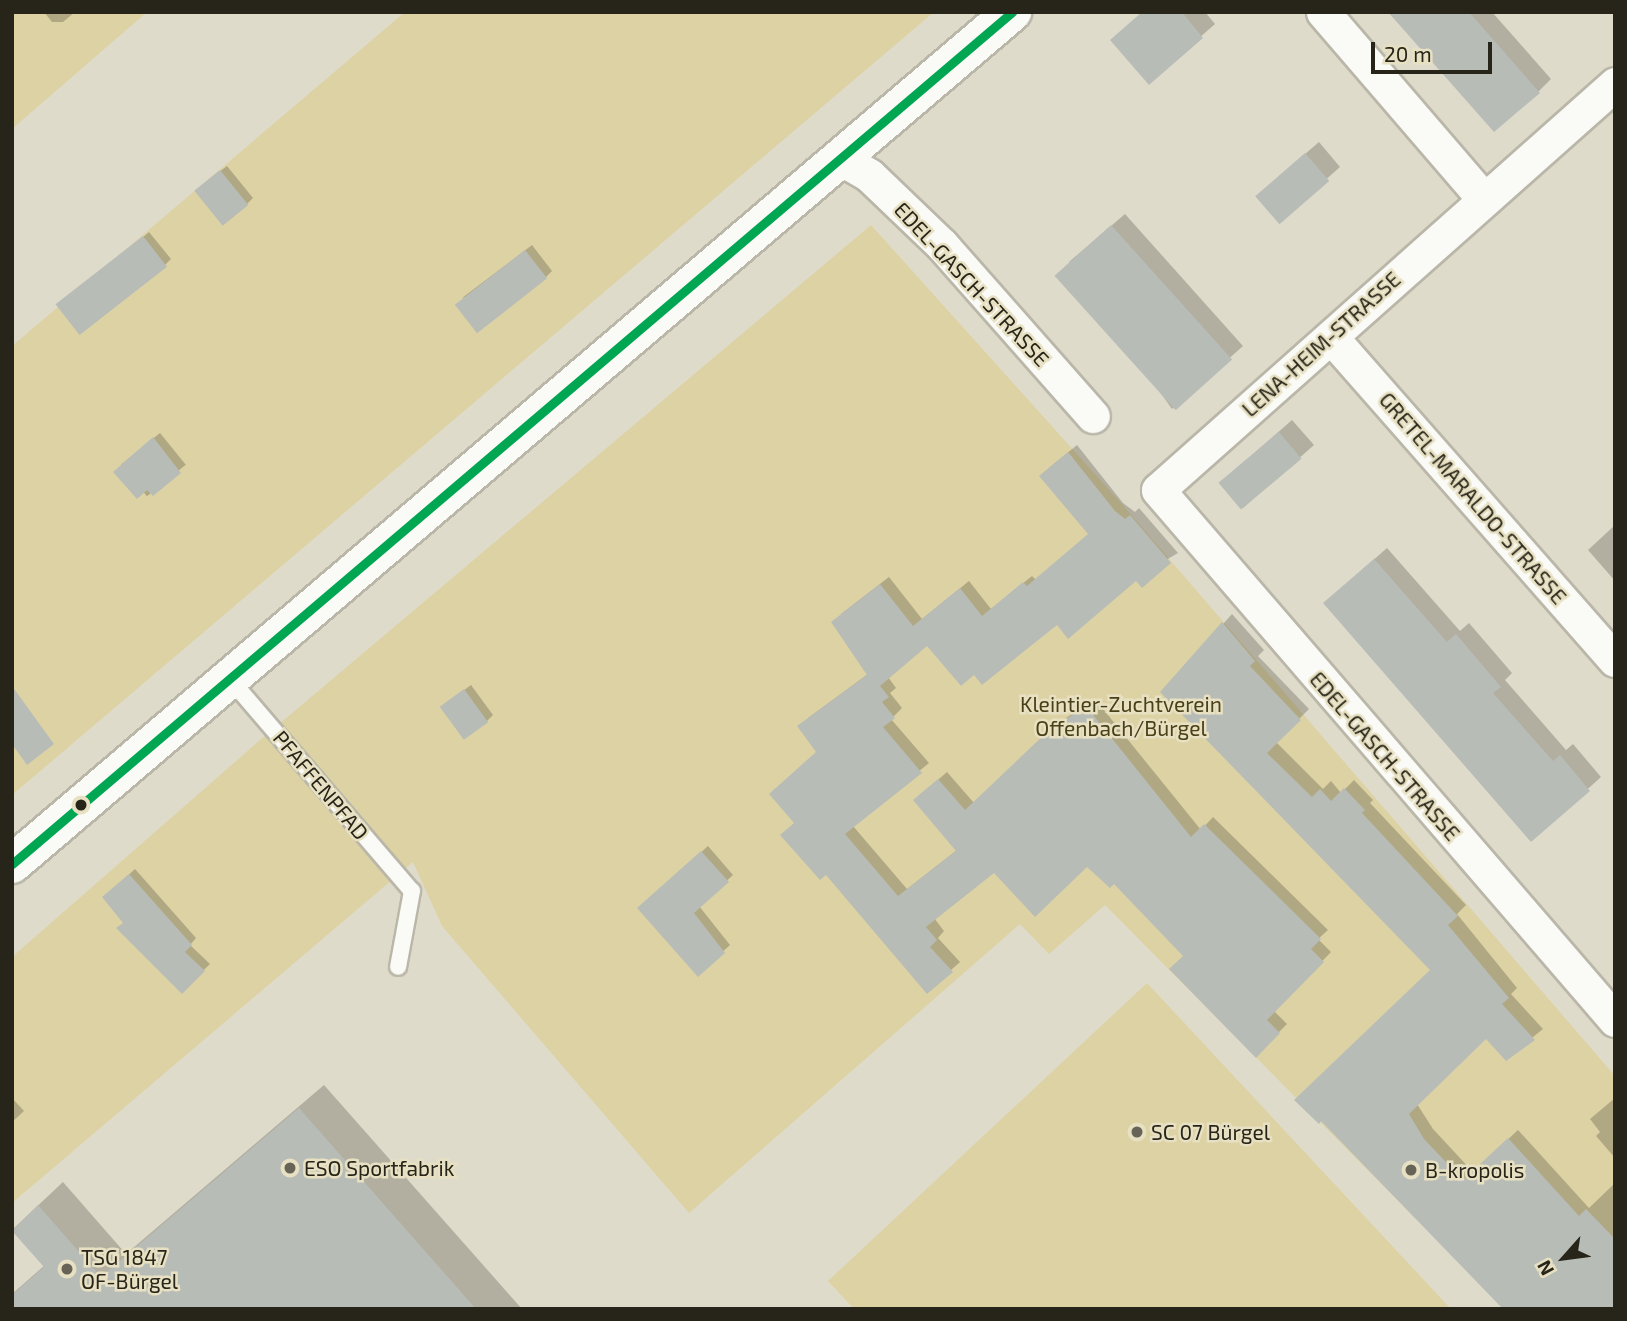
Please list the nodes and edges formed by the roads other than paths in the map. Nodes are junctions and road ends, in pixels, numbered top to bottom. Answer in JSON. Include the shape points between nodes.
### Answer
{"nodes":[{"id":1,"x":1012,"y":12,"type":"edge"},
{"id":2,"x":1323,"y":12,"type":"edge"},
{"id":3,"x":1615,"y":84,"type":"edge"},
{"id":4,"x":843,"y":160,"type":"junction"},
{"id":5,"x":1482,"y":197,"type":"junction"},
{"id":6,"x":1331,"y":337,"type":"junction"},
{"id":7,"x":1093,"y":416,"type":"dead end"},
{"id":8,"x":1158,"y":489,"type":"joint"},
{"id":9,"x":1615,"y":660,"type":"edge"},
{"id":10,"x":230,"y":679,"type":"junction"},
{"id":11,"x":12,"y":864,"type":"edge"},
{"id":12,"x":398,"y":967,"type":"dead end"},
{"id":13,"x":1615,"y":1020,"type":"edge"}],
"edges":[{"from":1,"to":4,"type":"street"},
{"from":2,"to":5,"type":"street"},
{"from":3,"to":5,"type":"street","name":"LENA-HEIM-STRASSE"},
{"from":4,"to":7,"type":"street","name":"EDEL-GASCH-STRASSE","via":[[869,175],[942,245]]},
{"from":4,"to":10,"type":"street"},
{"from":5,"to":6,"type":"street","name":"LENA-HEIM-STRASSE"},
{"from":6,"to":8,"type":"street","name":"LENA-HEIM-STRASSE"},
{"from":6,"to":9,"type":"street","name":"GRETEL-MARALDO-STRASSE"},
{"from":8,"to":13,"type":"street","name":"EDEL-GASCH-STRASSE"},
{"from":10,"to":11,"type":"street"},
{"from":10,"to":12,"type":"lane","name":"PFAFFENPFAD","via":[[412,891]]}]}
